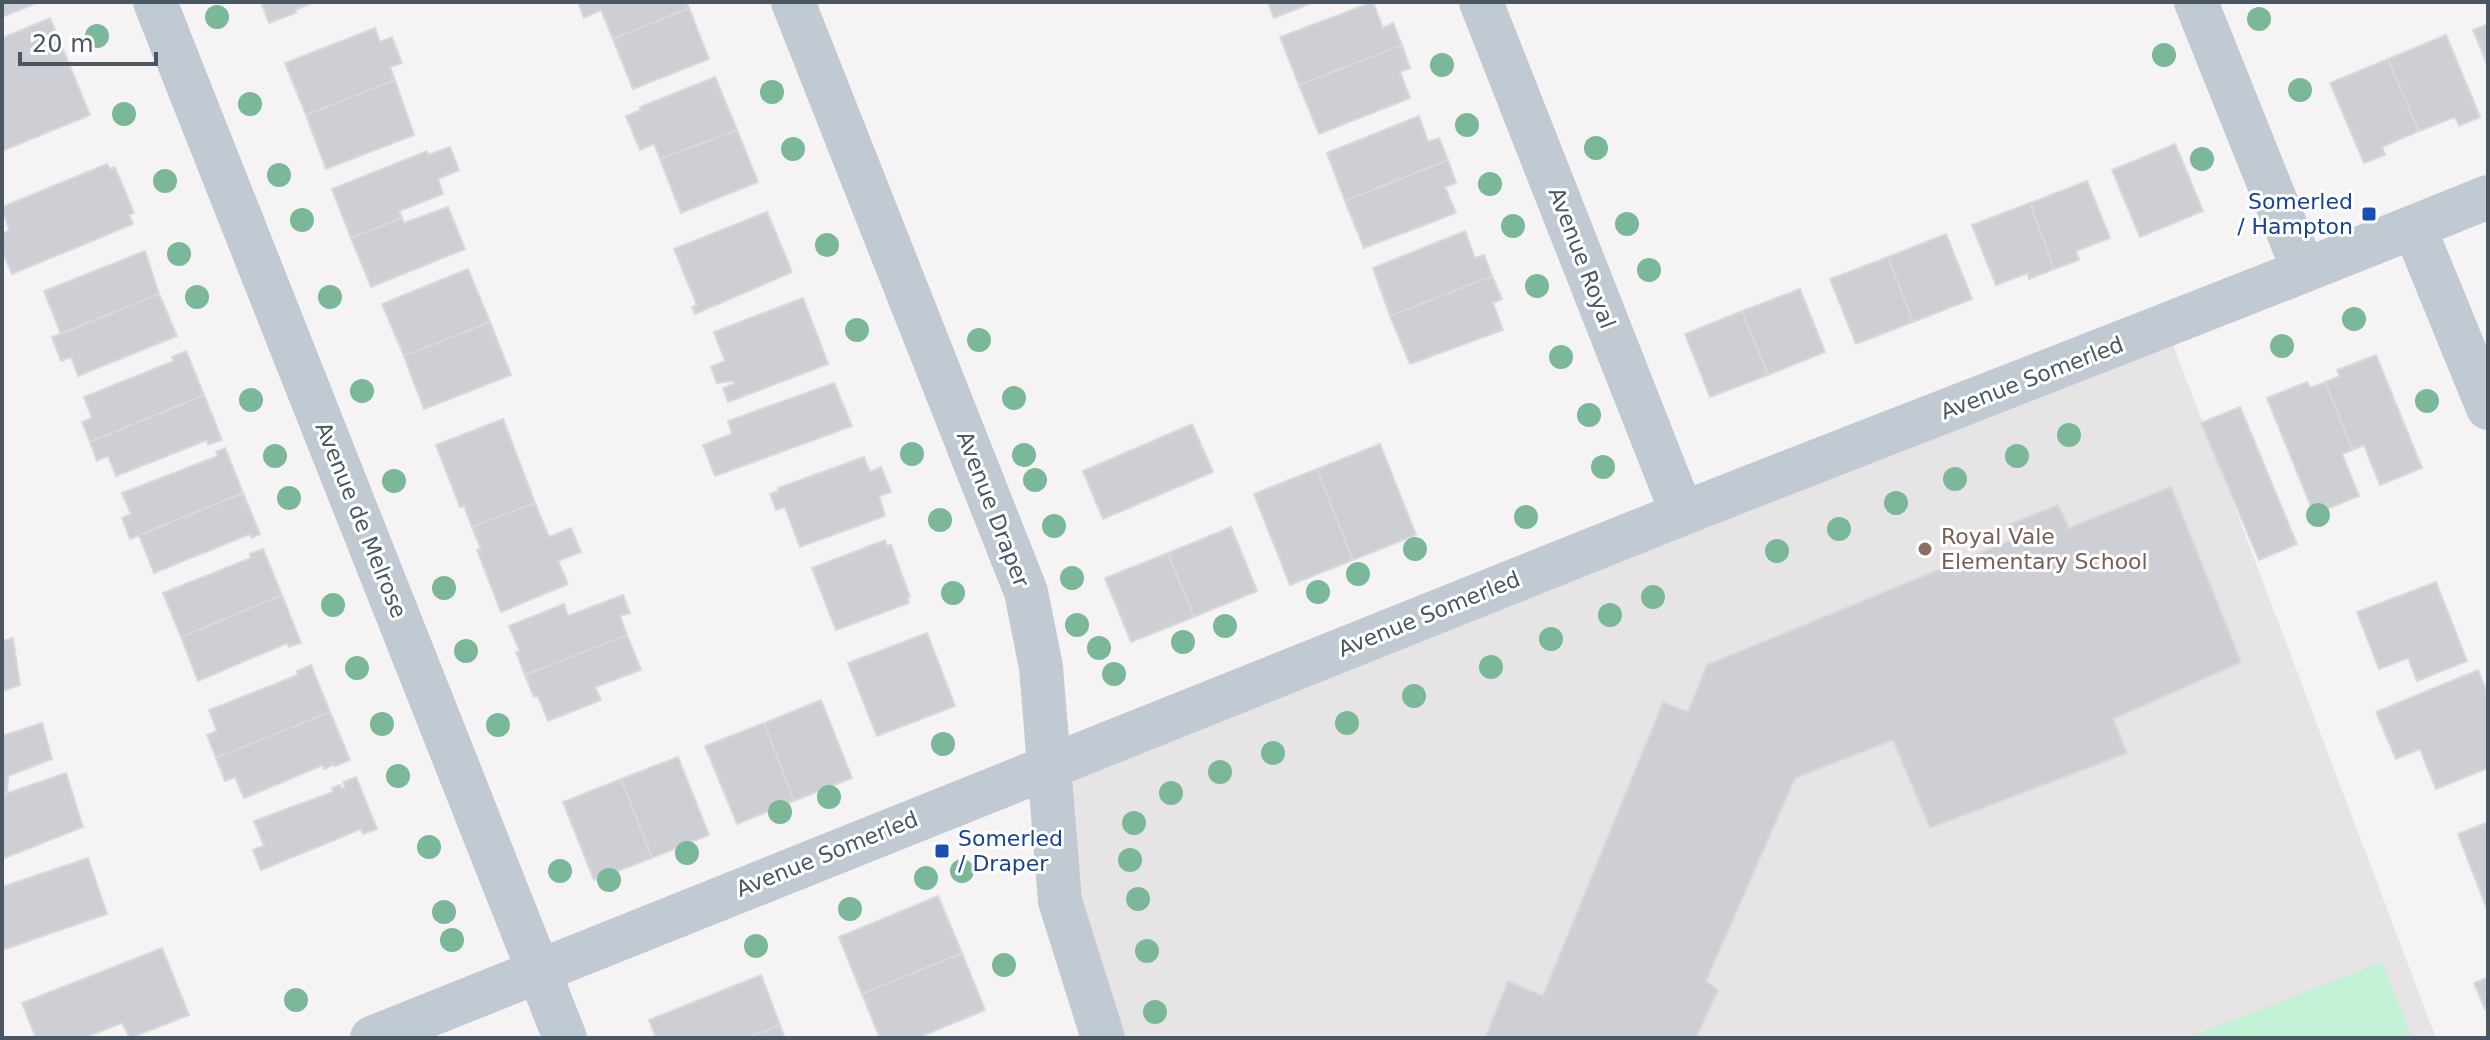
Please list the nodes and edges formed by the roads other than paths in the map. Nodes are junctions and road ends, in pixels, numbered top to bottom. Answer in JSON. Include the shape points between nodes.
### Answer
{"nodes":[{"id":1,"x":155,"y":2,"type":"edge"},
{"id":2,"x":793,"y":2,"type":"edge"},
{"id":3,"x":1481,"y":2,"type":"edge"},
{"id":4,"x":2196,"y":2,"type":"edge"},
{"id":5,"x":2488,"y":197,"type":"edge"},
{"id":6,"x":2414,"y":227,"type":"junction"},
{"id":7,"x":2303,"y":269,"type":"junction"},
{"id":8,"x":2488,"y":408,"type":"edge"},
{"id":9,"x":1682,"y":513,"type":"junction"},
{"id":10,"x":1051,"y":765,"type":"junction"},
{"id":11,"x":539,"y":969,"type":"junction"},
{"id":12,"x":372,"y":1038,"type":"edge"},
{"id":13,"x":565,"y":1038,"type":"edge"},
{"id":14,"x":1103,"y":1038,"type":"edge"}],
"edges":[{"from":1,"to":11,"type":"street","name":"Avenue de Melrose"},
{"from":2,"to":10,"type":"street","name":"Avenue Draper","via":[[1026,592],[1041,667]]},
{"from":3,"to":9,"type":"street","name":"Avenue Royal"},
{"from":4,"to":7,"type":"street"},
{"from":5,"to":6,"type":"street","name":"Avenue Somerled"},
{"from":6,"to":7,"type":"street","name":"Avenue Somerled"},
{"from":6,"to":8,"type":"street"},
{"from":7,"to":9,"type":"street","name":"Avenue Somerled"},
{"from":9,"to":10,"type":"street","name":"Avenue Somerled"},
{"from":10,"to":11,"type":"street","name":"Avenue Somerled"},
{"from":10,"to":14,"type":"street","name":"Avenue Draper","via":[[1060,901]]},
{"from":11,"to":12,"type":"street","name":"Avenue Somerled"},
{"from":11,"to":13,"type":"street","name":"Avenue de Melrose"}]}
